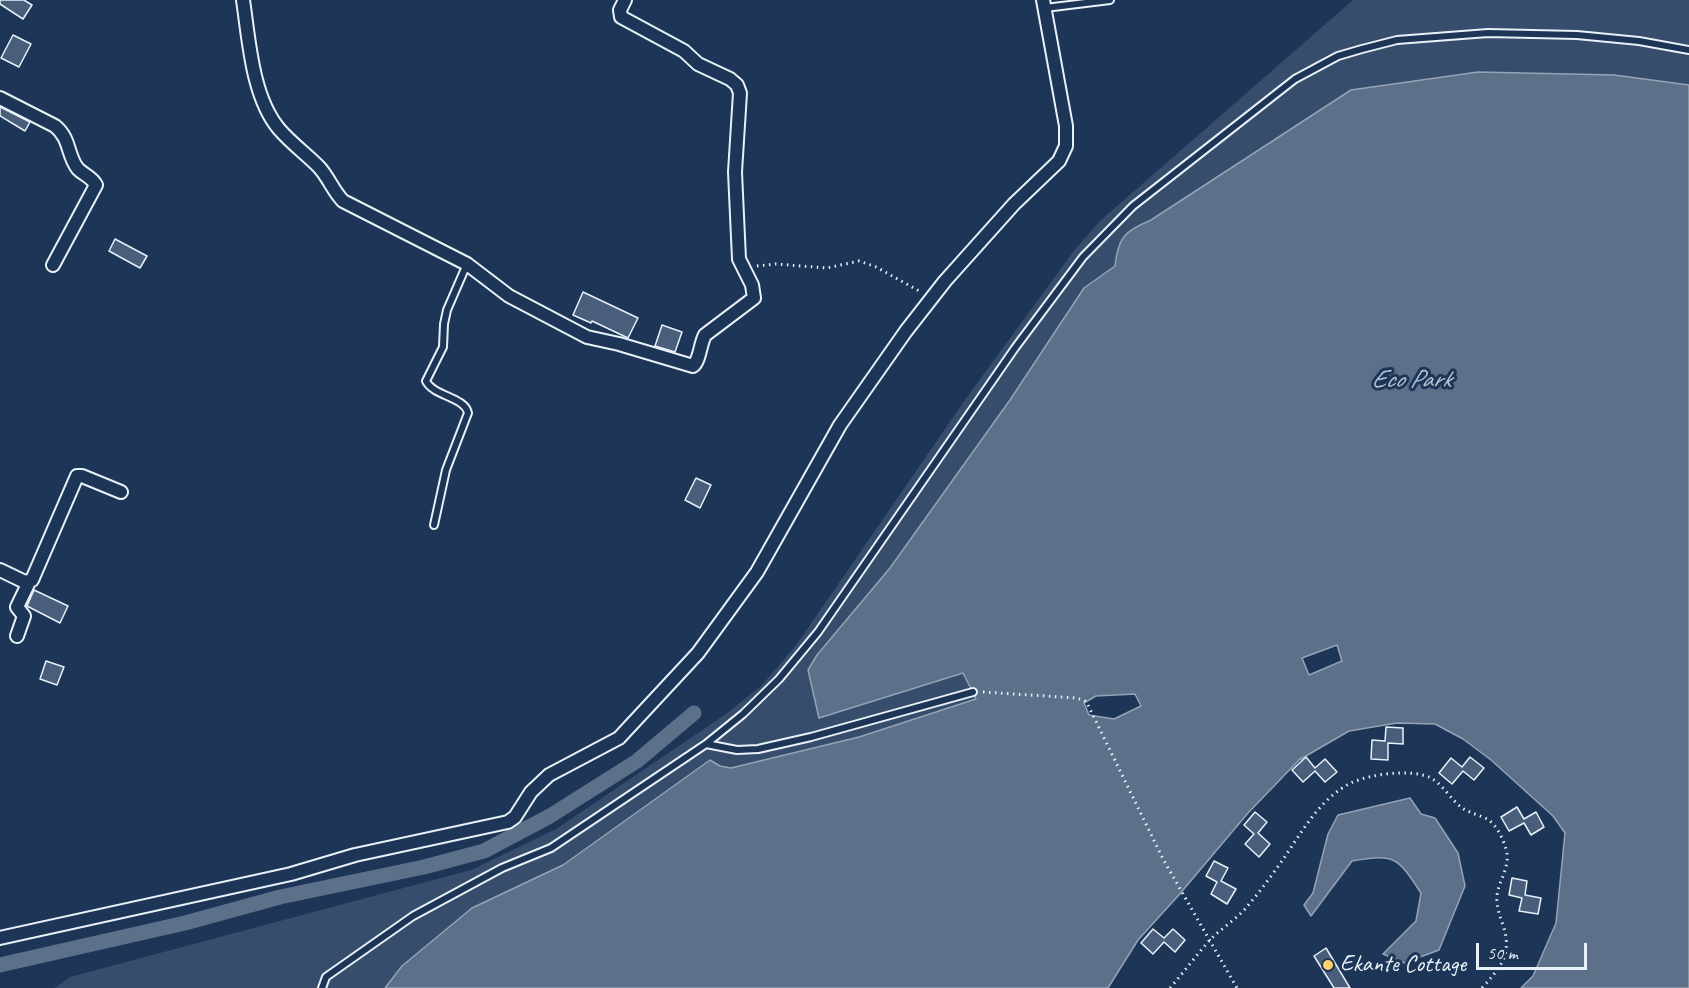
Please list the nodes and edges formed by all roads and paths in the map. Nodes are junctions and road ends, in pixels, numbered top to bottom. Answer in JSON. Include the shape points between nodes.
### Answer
{"nodes":[{"id":1,"x":243,"y":0,"type":"edge"},
{"id":2,"x":625,"y":0,"type":"edge"},
{"id":3,"x":1110,"y":0,"type":"edge"},
{"id":4,"x":1044,"y":4,"type":"edge"},
{"id":5,"x":1689,"y":50,"type":"edge"},
{"id":6,"x":0,"y":98,"type":"edge"},
{"id":7,"x":467,"y":264,"type":"junction"},
{"id":8,"x":53,"y":265,"type":"dead end"},
{"id":9,"x":746,"y":274,"type":"junction"},
{"id":10,"x":932,"y":298,"type":"junction"},
{"id":11,"x":121,"y":492,"type":"dead end"},
{"id":12,"x":434,"y":525,"type":"dead end"},
{"id":13,"x":0,"y":570,"type":"edge"},
{"id":14,"x":29,"y":582,"type":"junction"},
{"id":15,"x":17,"y":636,"type":"dead end"},
{"id":16,"x":973,"y":692,"type":"joint"},
{"id":17,"x":706,"y":744,"type":"junction"},
{"id":18,"x":0,"y":938,"type":"edge"},
{"id":19,"x":1209,"y":941,"type":"junction"},
{"id":20,"x":322,"y":988,"type":"edge"},
{"id":21,"x":1170,"y":988,"type":"edge"},
{"id":22,"x":1237,"y":988,"type":"edge"},
{"id":23,"x":1482,"y":988,"type":"edge"}],
"edges":[{"from":1,"to":7,"type":"street","via":[[253,70],[277,127],[320,168],[343,201]]},
{"from":2,"to":9,"type":"street","via":[[621,17],[737,85],[741,105],[735,172],[739,259]]},
{"from":3,"to":4,"type":"lane"},
{"from":4,"to":10,"type":"street","via":[[1066,126],[1066,146],[1059,161],[1014,204]]},
{"from":5,"to":17,"type":"lane","via":[[1618,39],[1488,33],[1397,40],[1338,56],[1295,79],[1133,206],[1083,257],[1015,348],[818,632],[779,679]]},
{"from":6,"to":8,"type":"street","via":[[62,132],[78,168],[95,181]]},
{"from":7,"to":9,"type":"street","via":[[509,296],[587,337],[693,366],[705,335],[754,298]]},
{"from":7,"to":12,"type":"lane","via":[[447,310],[443,346],[426,381],[464,406],[468,413],[446,470]]},
{"from":9,"to":10,"type":"path","via":[[763,264],[827,268],[859,261]]},
{"from":10,"to":18,"type":"street","via":[[840,425],[758,572],[698,653],[619,738],[549,775],[508,822]]},
{"from":11,"to":14,"type":"street","via":[[77,476]]},
{"from":13,"to":14,"type":"street"},
{"from":14,"to":15,"type":"street","via":[[17,607],[24,616]]},
{"from":16,"to":17,"type":"lane","via":[[758,749],[737,750]]},
{"from":16,"to":19,"type":"path","via":[[1084,700],[1163,859]]},
{"from":17,"to":20,"type":"lane","via":[[551,848],[502,868],[413,916],[326,977]]},
{"from":19,"to":21,"type":"path"},
{"from":19,"to":22,"type":"path"},
{"from":19,"to":23,"type":"path","via":[[1246,907],[1318,810],[1334,795],[1372,775],[1413,774],[1430,777],[1459,806],[1487,820],[1499,832],[1507,851],[1497,898],[1507,949],[1501,967]]}]}
